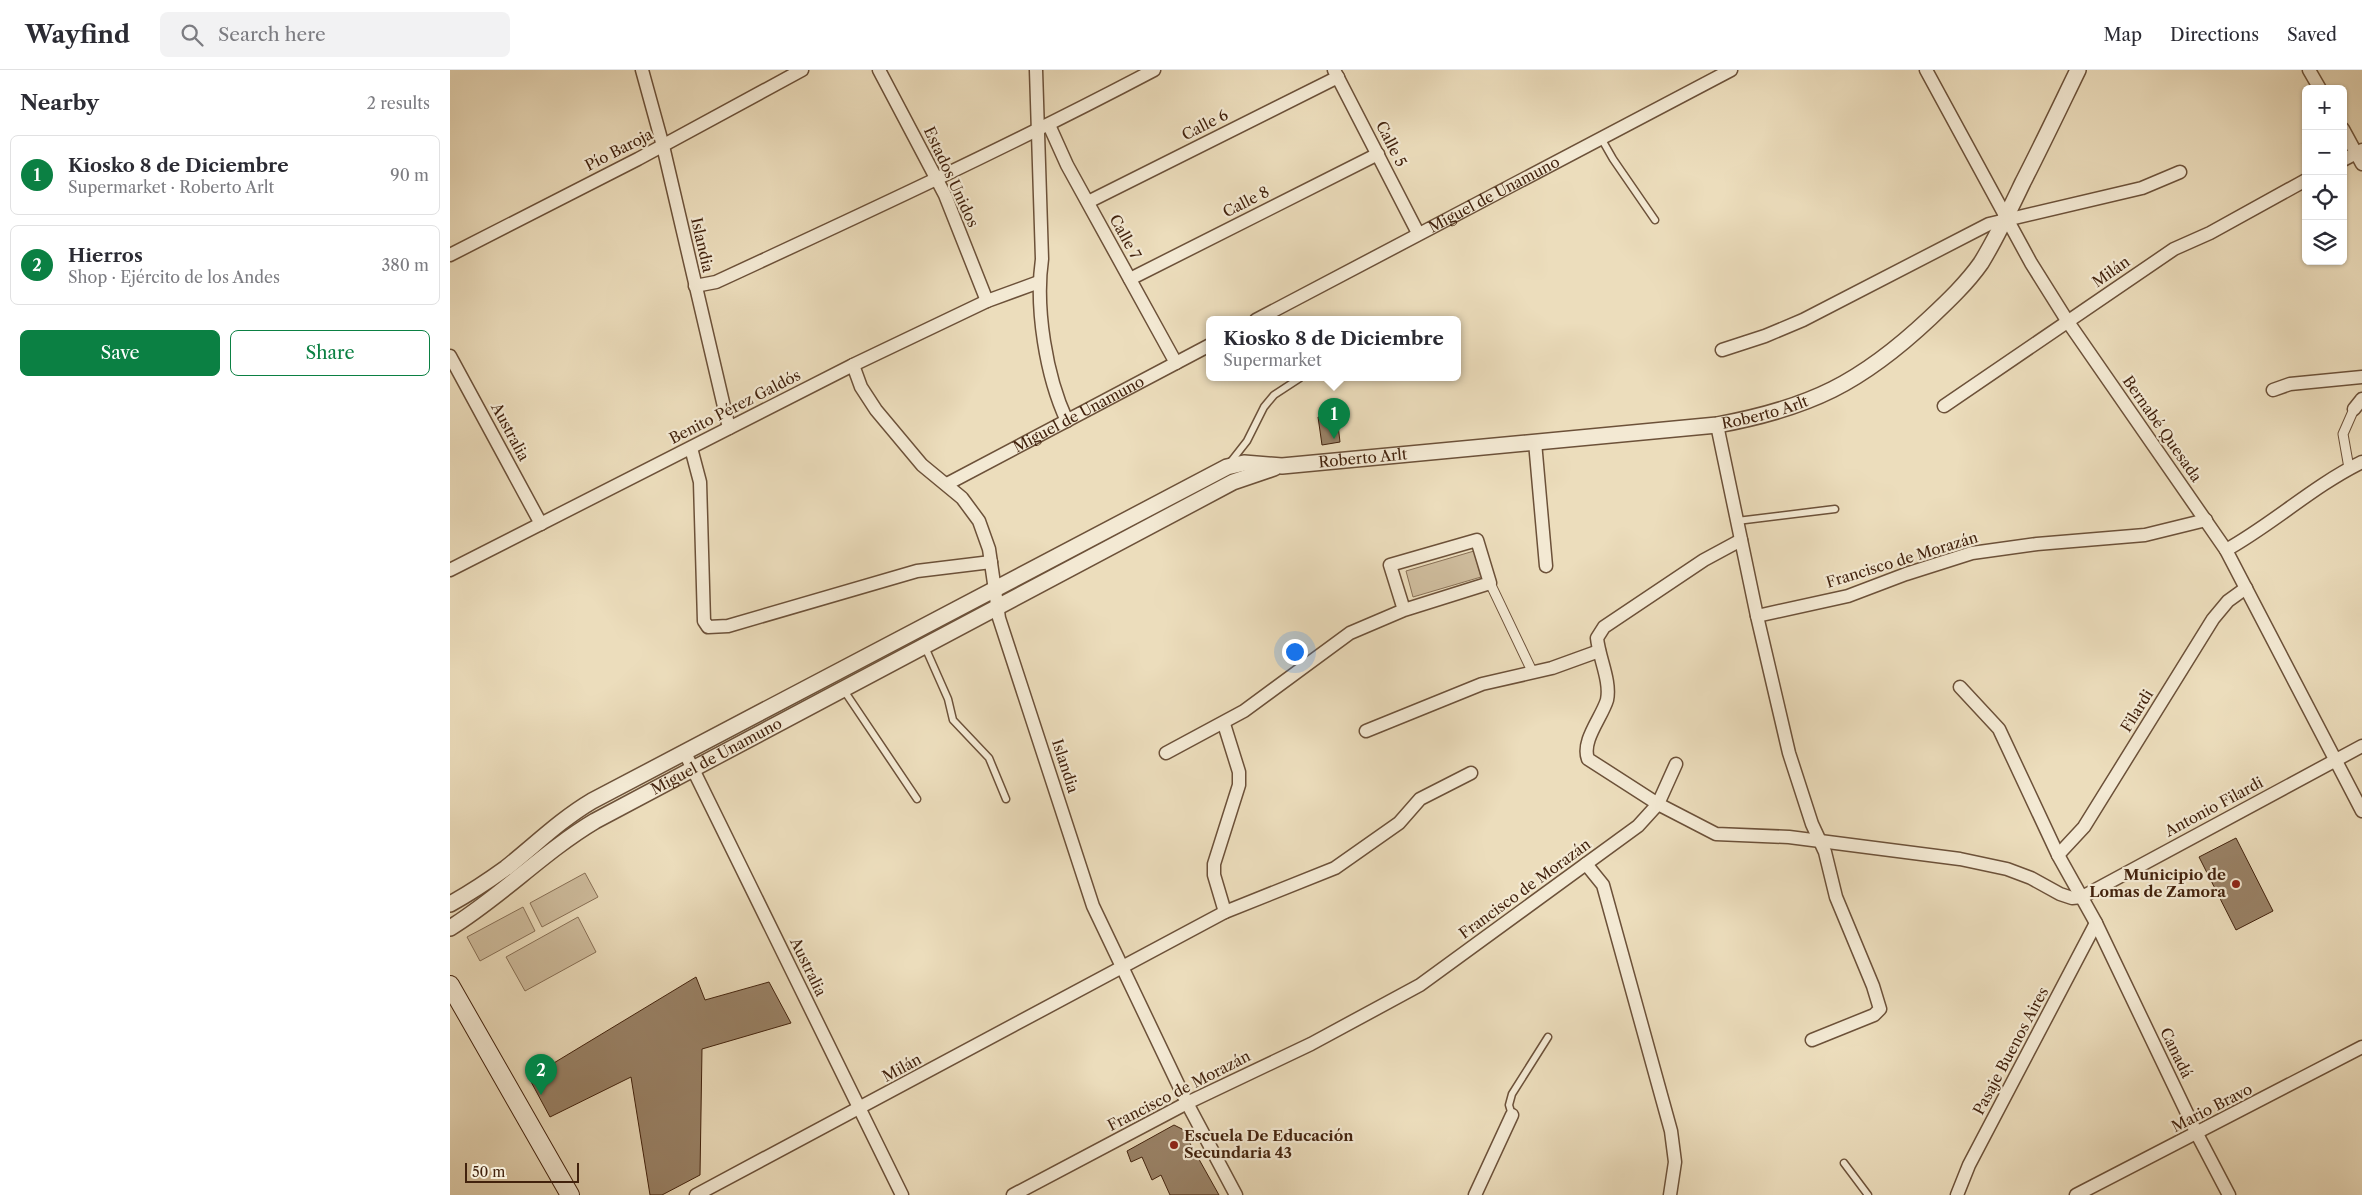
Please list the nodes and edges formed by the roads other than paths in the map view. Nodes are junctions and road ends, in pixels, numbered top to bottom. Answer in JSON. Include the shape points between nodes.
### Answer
{"nodes":[{"id":1,"x":642,"y":70,"type":"edge"},
{"id":2,"x":802,"y":70,"type":"edge"},
{"id":3,"x":879,"y":70,"type":"edge"},
{"id":4,"x":1036,"y":70,"type":"edge"},
{"id":5,"x":1154,"y":70,"type":"edge"},
{"id":6,"x":1731,"y":70,"type":"edge"},
{"id":7,"x":1926,"y":70,"type":"edge"},
{"id":8,"x":2078,"y":70,"type":"edge"},
{"id":9,"x":2309,"y":70,"type":"edge"},
{"id":10,"x":1336,"y":74,"type":"edge"},
{"id":11,"x":2318,"y":85,"type":"edge"},
{"id":12,"x":1049,"y":126,"type":"junction"},
{"id":13,"x":2344,"y":130,"type":"edge"},
{"id":14,"x":1037,"y":131,"type":"junction"},
{"id":15,"x":1601,"y":138,"type":"junction"},
{"id":16,"x":663,"y":146,"type":"junction"},
{"id":17,"x":1378,"y":154,"type":"junction"},
{"id":18,"x":2360,"y":155,"type":"edge"},
{"id":19,"x":2347,"y":159,"type":"edge"},
{"id":20,"x":2180,"y":172,"type":"dead end"},
{"id":21,"x":938,"y":179,"type":"junction"},
{"id":22,"x":2302,"y":182,"type":"edge"},
{"id":23,"x":1088,"y":202,"type":"junction"},
{"id":24,"x":2006,"y":218,"type":"junction"},
{"id":25,"x":1654,"y":220,"type":"dead end"},
{"id":26,"x":1418,"y":233,"type":"junction"},
{"id":27,"x":450,"y":255,"type":"edge"},
{"id":28,"x":1130,"y":279,"type":"junction"},
{"id":29,"x":1039,"y":282,"type":"junction"},
{"id":30,"x":695,"y":286,"type":"junction"},
{"id":31,"x":987,"y":301,"type":"junction"},
{"id":32,"x":1263,"y":316,"type":"edge"},
{"id":33,"x":2068,"y":322,"type":"junction"},
{"id":34,"x":1206,"y":347,"type":"edge"},
{"id":35,"x":1722,"y":350,"type":"dead end"},
{"id":36,"x":450,"y":356,"type":"edge"},
{"id":37,"x":1176,"y":363,"type":"junction"},
{"id":38,"x":853,"y":365,"type":"junction"},
{"id":39,"x":2362,"y":377,"type":"edge"},
{"id":40,"x":1296,"y":381,"type":"edge"},
{"id":41,"x":2273,"y":390,"type":"dead end"},
{"id":42,"x":2358,"y":404,"type":"edge"},
{"id":43,"x":1944,"y":406,"type":"dead end"},
{"id":44,"x":1067,"y":421,"type":"junction"},
{"id":45,"x":1718,"y":426,"type":"junction"},
{"id":46,"x":729,"y":428,"type":"junction"},
{"id":47,"x":1535,"y":442,"type":"junction"},
{"id":48,"x":691,"y":448,"type":"junction"},
{"id":49,"x":2362,"y":462,"type":"edge"},
{"id":50,"x":1282,"y":466,"type":"junction"},
{"id":51,"x":1227,"y":468,"type":"junction"},
{"id":52,"x":2349,"y":468,"type":"junction"},
{"id":53,"x":947,"y":484,"type":"junction"},
{"id":54,"x":1834,"y":509,"type":"dead end"},
{"id":55,"x":2206,"y":520,"type":"junction"},
{"id":56,"x":1736,"y":521,"type":"junction"},
{"id":57,"x":541,"y":524,"type":"junction"},
{"id":58,"x":1740,"y":540,"type":"junction"},
{"id":59,"x":2226,"y":550,"type":"junction"},
{"id":60,"x":991,"y":562,"type":"junction"},
{"id":61,"x":1546,"y":566,"type":"dead end"},
{"id":62,"x":450,"y":570,"type":"edge"},
{"id":63,"x":1490,"y":583,"type":"junction"},
{"id":64,"x":2246,"y":588,"type":"junction"},
{"id":65,"x":995,"y":590,"type":"junction"},
{"id":66,"x":996,"y":609,"type":"junction"},
{"id":67,"x":1404,"y":610,"type":"junction"},
{"id":68,"x":1757,"y":616,"type":"junction"},
{"id":69,"x":925,"y":646,"type":"junction"},
{"id":70,"x":1599,"y":651,"type":"junction"},
{"id":71,"x":1532,"y":671,"type":"junction"},
{"id":72,"x":1960,"y":687,"type":"dead end"},
{"id":73,"x":843,"y":690,"type":"junction"},
{"id":74,"x":1224,"y":724,"type":"junction"},
{"id":75,"x":1366,"y":731,"type":"dead end"},
{"id":76,"x":2362,"y":746,"type":"edge"},
{"id":77,"x":685,"y":753,"type":"junction"},
{"id":78,"x":1166,"y":753,"type":"dead end"},
{"id":79,"x":2336,"y":760,"type":"junction"},
{"id":80,"x":1676,"y":764,"type":"dead end"},
{"id":81,"x":692,"y":769,"type":"junction"},
{"id":82,"x":1471,"y":773,"type":"dead end"},
{"id":83,"x":917,"y":799,"type":"dead end"},
{"id":84,"x":1006,"y":799,"type":"dead end"},
{"id":85,"x":1658,"y":804,"type":"junction"},
{"id":86,"x":2362,"y":811,"type":"edge"},
{"id":87,"x":1821,"y":842,"type":"junction"},
{"id":88,"x":2058,"y":855,"type":"junction"},
{"id":89,"x":1586,"y":864,"type":"junction"},
{"id":90,"x":2082,"y":897,"type":"junction"},
{"id":91,"x":450,"y":904,"type":"edge"},
{"id":92,"x":1225,"y":912,"type":"junction"},
{"id":93,"x":2096,"y":923,"type":"junction"},
{"id":94,"x":450,"y":928,"type":"edge"},
{"id":95,"x":1122,"y":968,"type":"junction"},
{"id":96,"x":450,"y":985,"type":"edge"},
{"id":97,"x":1548,"y":1037,"type":"dead end"},
{"id":98,"x":1812,"y":1040,"type":"dead end"},
{"id":99,"x":2362,"y":1047,"type":"edge"},
{"id":100,"x":1187,"y":1103,"type":"junction"},
{"id":101,"x":859,"y":1110,"type":"junction"},
{"id":102,"x":1512,"y":1116,"type":"joint"},
{"id":103,"x":2197,"y":1134,"type":"junction"},
{"id":104,"x":1844,"y":1163,"type":"dead end"},
{"id":105,"x":570,"y":1195,"type":"edge"},
{"id":106,"x":696,"y":1195,"type":"edge"},
{"id":107,"x":902,"y":1195,"type":"edge"},
{"id":108,"x":1013,"y":1195,"type":"edge"},
{"id":109,"x":1236,"y":1195,"type":"edge"},
{"id":110,"x":1475,"y":1195,"type":"edge"},
{"id":111,"x":1670,"y":1195,"type":"edge"},
{"id":112,"x":1868,"y":1195,"type":"edge"},
{"id":113,"x":1956,"y":1195,"type":"edge"},
{"id":114,"x":2076,"y":1195,"type":"edge"},
{"id":115,"x":2229,"y":1195,"type":"edge"}],
"edges":[{"from":1,"to":16,"type":"street","name":"Islandia"},
{"from":2,"to":16,"type":"street","name":"Pío Baroja"},
{"from":3,"to":21,"type":"street","name":"Estados Unidos"},
{"from":4,"to":14,"type":"street"},
{"from":5,"to":12,"type":"street"},
{"from":6,"to":15,"type":"street","name":"Miguel de Unamuno"},
{"from":7,"to":24,"type":"street","name":"Bernabé Quesada"},
{"from":8,"to":24,"type":"street","name":"Roberto Arlt"},
{"from":9,"to":11,"type":"street"},
{"from":10,"to":17,"type":"street","name":"Calle 5"},
{"from":10,"to":23,"type":"street","name":"Calle 6"},
{"from":12,"to":14,"type":"street"},
{"from":12,"to":23,"type":"street","name":"Calle 7"},
{"from":13,"to":18,"type":"street"},
{"from":14,"to":21,"type":"street"},
{"from":14,"to":29,"type":"street","via":[[1041,175],[1042,258]]},
{"from":15,"to":25,"type":"lane"},
{"from":15,"to":26,"type":"street","name":"Miguel de Unamuno"},
{"from":16,"to":27,"type":"street","name":"Pío Baroja"},
{"from":16,"to":30,"type":"street","name":"Islandia"},
{"from":17,"to":26,"type":"street","name":"Calle 5"},
{"from":17,"to":28,"type":"street","name":"Calle 8"},
{"from":18,"to":19,"type":"street"},
{"from":20,"to":24,"type":"street","via":[[2142,188],[2032,215]]},
{"from":21,"to":30,"type":"street","via":[[716,282]]},
{"from":21,"to":31,"type":"street","name":"Estados Unidos"},
{"from":22,"to":33,"type":"street","name":"Milán","via":[[2210,234],[2174,249]]},
{"from":23,"to":28,"type":"street","name":"Calle 7"},
{"from":24,"to":33,"type":"street","name":"Bernabé Quesada"},
{"from":24,"to":35,"type":"street","via":[[1803,320]]},
{"from":24,"to":45,"type":"street","name":"Roberto Arlt","via":[[1966,282],[1911,336],[1861,375],[1839,389],[1798,406]]},
{"from":26,"to":32,"type":"street","name":"Miguel de Unamuno"},
{"from":28,"to":37,"type":"street","name":"Calle 7"},
{"from":29,"to":31,"type":"street","name":"Benito Pérez Galdós"},
{"from":29,"to":44,"type":"street","via":[[1052,383]]},
{"from":30,"to":46,"type":"street","name":"Islandia"},
{"from":31,"to":38,"type":"street","name":"Benito Pérez Galdós"},
{"from":33,"to":43,"type":"street","name":"Milán"},
{"from":33,"to":55,"type":"street","name":"Bernabé Quesada"},
{"from":34,"to":37,"type":"street","name":"Miguel de Unamuno"},
{"from":36,"to":57,"type":"street","name":"Australia"},
{"from":37,"to":44,"type":"street","name":"Miguel de Unamuno"},
{"from":38,"to":46,"type":"street","name":"Benito Pérez Galdós"},
{"from":38,"to":53,"type":"street","name":"Islandia","via":[[861,387],[876,410],[922,465]]},
{"from":39,"to":41,"type":"street","via":[[2290,384]]},
{"from":40,"to":51,"type":"lane","via":[[1264,407],[1247,441]]},
{"from":42,"to":52,"type":"street","via":[[2343,434]]},
{"from":44,"to":53,"type":"street","name":"Miguel de Unamuno"},
{"from":45,"to":47,"type":"street","name":"Roberto Arlt"},
{"from":45,"to":56,"type":"street"},
{"from":46,"to":48,"type":"street","name":"Benito Pérez Galdós"},
{"from":47,"to":50,"type":"street","name":"Roberto Arlt"},
{"from":47,"to":61,"type":"street"},
{"from":48,"to":57,"type":"street","name":"Benito Pérez Galdós"},
{"from":48,"to":60,"type":"street","via":[[700,482],[704,621],[708,626],[728,626],[918,571]]},
{"from":49,"to":52,"type":"street"},
{"from":50,"to":51,"type":"street","name":"Roberto Arlt","via":[[1244,463]]},
{"from":50,"to":66,"type":"street","name":"Roberto Arlt","via":[[1233,482]]},
{"from":51,"to":65,"type":"street","name":"Roberto Arlt"},
{"from":52,"to":59,"type":"street","via":[[2252,536]]},
{"from":53,"to":60,"type":"street","name":"Islandia","via":[[979,521]]},
{"from":54,"to":56,"type":"lane"},
{"from":55,"to":59,"type":"street","name":"Bernabé Quesada"},
{"from":55,"to":68,"type":"street","name":"Francisco de Morazán","via":[[2145,535],[1972,553],[1848,596]]},
{"from":56,"to":58,"type":"street"},
{"from":57,"to":62,"type":"street","name":"Benito Pérez Galdós"},
{"from":58,"to":68,"type":"street"},
{"from":58,"to":70,"type":"street","via":[[1704,560],[1604,627],[1597,638]]},
{"from":59,"to":64,"type":"street","name":"Bernabé Quesada"},
{"from":60,"to":65,"type":"street","name":"Islandia"},
{"from":63,"to":67,"type":"street"},
{"from":63,"to":67,"type":"street","via":[[1477,540],[1390,565]]},
{"from":63,"to":71,"type":"street"},
{"from":64,"to":79,"type":"street","name":"Bernabé Quesada"},
{"from":64,"to":88,"type":"street","name":"Filardi","via":[[2228,601],[2213,619],[2084,827]]},
{"from":65,"to":66,"type":"street","name":"Islandia"},
{"from":65,"to":77,"type":"street","name":"Miguel de Unamuno"},
{"from":66,"to":69,"type":"street","name":"Miguel de Unamuno"},
{"from":66,"to":95,"type":"street","name":"Islandia","via":[[1093,906]]},
{"from":67,"to":74,"type":"street","via":[[1350,633]]},
{"from":68,"to":87,"type":"street","via":[[1789,753]]},
{"from":69,"to":73,"type":"street","name":"Miguel de Unamuno"},
{"from":69,"to":84,"type":"lane","via":[[948,699],[953,720],[989,758]]},
{"from":70,"to":71,"type":"street","via":[[1552,668]]},
{"from":70,"to":85,"type":"street","via":[[1608,689],[1586,754],[1594,763]]},
{"from":71,"to":75,"type":"street","via":[[1482,684]]},
{"from":72,"to":88,"type":"street","via":[[1999,729]]},
{"from":73,"to":81,"type":"street","name":"Miguel de Unamuno"},
{"from":73,"to":83,"type":"lane"},
{"from":74,"to":78,"type":"street"},
{"from":74,"to":92,"type":"street","via":[[1239,772],[1237,795],[1214,864]]},
{"from":76,"to":79,"type":"street","name":"Antonio Filardi"},
{"from":77,"to":81,"type":"street","name":"Australia"},
{"from":77,"to":91,"type":"street","name":"Miguel de Unamuno","via":[[571,813],[507,867]]},
{"from":79,"to":86,"type":"street","name":"Bernabé Quesada"},
{"from":79,"to":90,"type":"street","name":"Antonio Filardi"},
{"from":80,"to":85,"type":"street","name":"Francisco de Morazán"},
{"from":81,"to":94,"type":"street","name":"Miguel de Unamuno","via":[[577,832],[500,895]]},
{"from":81,"to":101,"type":"street","name":"Australia"},
{"from":82,"to":92,"type":"street","name":"Milán","via":[[1420,799],[1398,823],[1335,868]]},
{"from":85,"to":87,"type":"street","via":[[1716,834]]},
{"from":85,"to":89,"type":"street","name":"Francisco de Morazán","via":[[1642,823]]},
{"from":87,"to":90,"type":"street","via":[[1960,859],[2007,869],[2060,894]]},
{"from":87,"to":98,"type":"street","via":[[1836,897],[1874,986],[1880,1009],[1874,1015]]},
{"from":88,"to":90,"type":"street","name":"Canadá"},
{"from":89,"to":100,"type":"street","name":"Francisco de Morazán","via":[[1420,985],[1311,1044]]},
{"from":89,"to":111,"type":"street","via":[[1603,885],[1671,1132],[1675,1162]]},
{"from":90,"to":93,"type":"street","name":"Canadá"},
{"from":92,"to":95,"type":"street","name":"Milán"},
{"from":93,"to":103,"type":"street","name":"Canadá"},
{"from":93,"to":113,"type":"street","name":"Pasaje Buenos Aires"},
{"from":95,"to":100,"type":"street","name":"Islandia"},
{"from":95,"to":101,"type":"street","name":"Milán"},
{"from":96,"to":105,"type":"main road"},
{"from":97,"to":102,"type":"lane","via":[[1512,1094],[1509,1104]]},
{"from":99,"to":103,"type":"street","name":"Mario Bravo"},
{"from":100,"to":108,"type":"street","name":"Francisco de Morazán"},
{"from":100,"to":109,"type":"street","name":"Islandia"},
{"from":101,"to":106,"type":"street","name":"Milán"},
{"from":101,"to":107,"type":"street","name":"Australia"},
{"from":102,"to":110,"type":"street"},
{"from":103,"to":114,"type":"street","name":"Mario Bravo"},
{"from":103,"to":115,"type":"street","name":"Canadá"},
{"from":104,"to":112,"type":"lane"}]}
